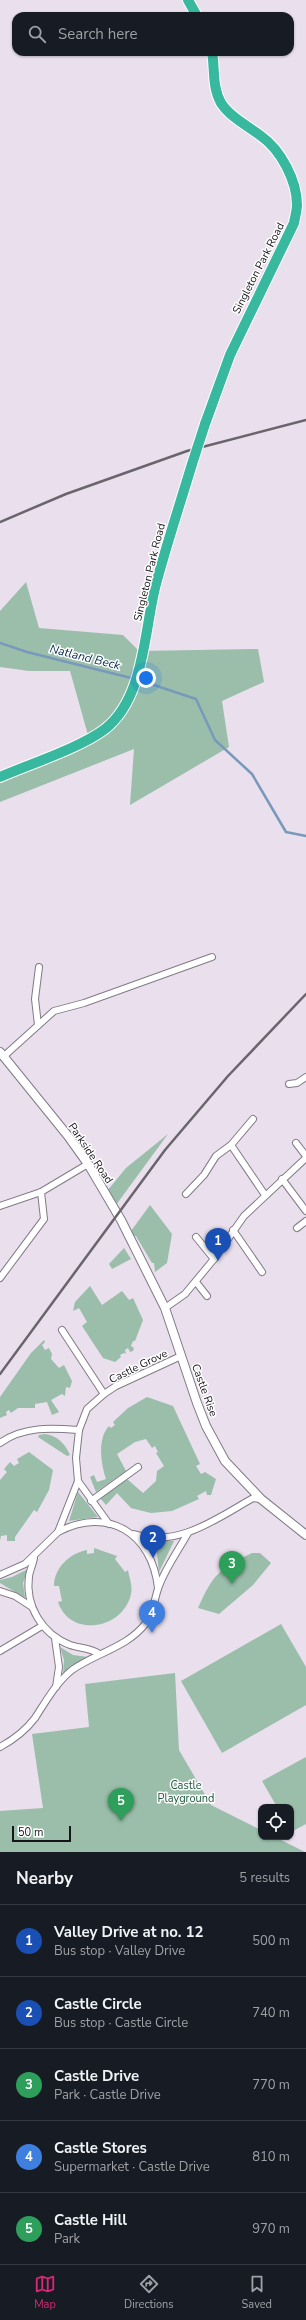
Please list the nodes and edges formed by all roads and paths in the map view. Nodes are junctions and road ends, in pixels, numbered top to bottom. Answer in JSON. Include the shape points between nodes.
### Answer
{"nodes":[{"id":1,"x":188,"y":0,"type":"edge"},
{"id":2,"x":195,"y":12,"type":"edge"},
{"id":3,"x":212,"y":56,"type":"edge"},
{"id":4,"x":0,"y":777,"type":"edge"},
{"id":5,"x":212,"y":957,"type":"dead end"},
{"id":6,"x":39,"y":968,"type":"dead end"},
{"id":7,"x":38,"y":1025,"type":"junction"},
{"id":8,"x":2,"y":1054,"type":"edge"},
{"id":9,"x":306,"y":1077,"type":"edge"},
{"id":10,"x":289,"y":1084,"type":"dead end"},
{"id":11,"x":253,"y":1119,"type":"dead end"},
{"id":12,"x":296,"y":1143,"type":"dead end"},
{"id":13,"x":231,"y":1146,"type":"junction"},
{"id":14,"x":306,"y":1157,"type":"edge"},
{"id":15,"x":88,"y":1164,"type":"junction"},
{"id":16,"x":282,"y":1179,"type":"junction"},
{"id":17,"x":41,"y":1192,"type":"junction"},
{"id":18,"x":186,"y":1194,"type":"dead end"},
{"id":19,"x":265,"y":1195,"type":"junction"},
{"id":20,"x":0,"y":1206,"type":"edge"},
{"id":21,"x":306,"y":1211,"type":"edge"},
{"id":22,"x":306,"y":1222,"type":"edge"},
{"id":23,"x":297,"y":1228,"type":"dead end"},
{"id":24,"x":233,"y":1230,"type":"junction"},
{"id":25,"x":196,"y":1237,"type":"dead end"},
{"id":26,"x":214,"y":1259,"type":"junction"},
{"id":27,"x":262,"y":1272,"type":"dead end"},
{"id":28,"x":150,"y":1276,"type":"joint"},
{"id":29,"x":0,"y":1278,"type":"edge"},
{"id":30,"x":196,"y":1282,"type":"junction"},
{"id":31,"x":207,"y":1296,"type":"dead end"},
{"id":32,"x":165,"y":1308,"type":"junction"},
{"id":33,"x":62,"y":1330,"type":"dead end"},
{"id":34,"x":181,"y":1356,"type":"junction"},
{"id":35,"x":104,"y":1394,"type":"junction"},
{"id":36,"x":79,"y":1430,"type":"junction"},
{"id":37,"x":0,"y":1443,"type":"edge"},
{"id":38,"x":138,"y":1467,"type":"dead end"},
{"id":39,"x":78,"y":1481,"type":"junction"},
{"id":40,"x":261,"y":1499,"type":"junction"},
{"id":41,"x":91,"y":1500,"type":"junction"},
{"id":42,"x":109,"y":1524,"type":"junction"},
{"id":43,"x":58,"y":1532,"type":"junction"},
{"id":44,"x":132,"y":1533,"type":"junction"},
{"id":45,"x":188,"y":1533,"type":"junction"},
{"id":46,"x":306,"y":1535,"type":"edge"},
{"id":47,"x":34,"y":1558,"type":"junction"},
{"id":48,"x":0,"y":1575,"type":"edge"},
{"id":49,"x":158,"y":1588,"type":"junction"},
{"id":50,"x":0,"y":1591,"type":"edge"},
{"id":51,"x":32,"y":1607,"type":"junction"},
{"id":52,"x":42,"y":1626,"type":"junction"},
{"id":53,"x":55,"y":1638,"type":"junction"},
{"id":54,"x":0,"y":1651,"type":"edge"},
{"id":55,"x":99,"y":1654,"type":"junction"},
{"id":56,"x":56,"y":1687,"type":"junction"},
{"id":57,"x":0,"y":1747,"type":"edge"}],
"edges":[{"from":1,"to":2,"type":"highway"},
{"from":3,"to":4,"type":"highway","name":"Singleton Park Road","bridge":true,"via":[[215,85],[221,103],[232,115],[264,137],[281,157],[294,185],[297,205],[294,223],[232,349],[205,424],[150,606],[138,674],[121,712],[106,729],[88,740]]},
{"from":5,"to":7,"type":"street","via":[[84,1003],[54,1011]]},
{"from":6,"to":7,"type":"street","via":[[35,1000]]},
{"from":7,"to":8,"type":"street"},
{"from":8,"to":15,"type":"street","name":"Parkside Road"},
{"from":9,"to":10,"type":"street","via":[[297,1083]]},
{"from":11,"to":13,"type":"street"},
{"from":12,"to":14,"type":"street"},
{"from":13,"to":18,"type":"street","via":[[216,1156],[204,1175]]},
{"from":13,"to":19,"type":"street"},
{"from":14,"to":16,"type":"street"},
{"from":15,"to":17,"type":"street"},
{"from":15,"to":28,"type":"street","name":"Parkside Road"},
{"from":16,"to":19,"type":"street"},
{"from":16,"to":21,"type":"street"},
{"from":17,"to":20,"type":"street"},
{"from":17,"to":29,"type":"street","via":[[44,1219]]},
{"from":19,"to":24,"type":"street"},
{"from":22,"to":23,"type":"street"},
{"from":24,"to":26,"type":"street"},
{"from":24,"to":27,"type":"street"},
{"from":25,"to":26,"type":"street"},
{"from":26,"to":30,"type":"street"},
{"from":28,"to":32,"type":"street","name":"Castle Rise"},
{"from":30,"to":31,"type":"street"},
{"from":30,"to":32,"type":"street"},
{"from":32,"to":34,"type":"street","name":"Castle Rise"},
{"from":33,"to":35,"type":"street"},
{"from":34,"to":35,"type":"street","name":"Castle Grove"},
{"from":34,"to":40,"type":"street","name":"Castle Rise","via":[[206,1426],[218,1448],[235,1472]]},
{"from":35,"to":36,"type":"street","name":"Castle Grove","via":[[87,1409]]},
{"from":36,"to":37,"type":"street","via":[[36,1428]]},
{"from":36,"to":39,"type":"street","name":"Castle Grove","via":[[76,1458]]},
{"from":38,"to":41,"type":"street"},
{"from":39,"to":41,"type":"street","name":"Castle Grove"},
{"from":39,"to":43,"type":"street","name":"Castle Grove"},
{"from":40,"to":45,"type":"street","via":[[252,1498]]},
{"from":40,"to":46,"type":"street"},
{"from":41,"to":42,"type":"street","name":"Castle Grove"},
{"from":42,"to":43,"type":"street","via":[[91,1521]]},
{"from":42,"to":44,"type":"street"},
{"from":43,"to":47,"type":"street","name":"Castle Grove"},
{"from":44,"to":45,"type":"street","via":[[154,1538],[170,1538]]},
{"from":44,"to":49,"type":"street","via":[[152,1559]]},
{"from":45,"to":49,"type":"street","via":[[172,1558]]},
{"from":47,"to":48,"type":"street","name":"Castle Grove","via":[[16,1570]]},
{"from":47,"to":51,"type":"street","via":[[29,1576]]},
{"from":49,"to":55,"type":"street","via":[[154,1606],[138,1632],[128,1640]]},
{"from":50,"to":51,"type":"street","via":[[15,1596]]},
{"from":51,"to":52,"type":"street"},
{"from":52,"to":53,"type":"street"},
{"from":52,"to":54,"type":"street"},
{"from":53,"to":55,"type":"street"},
{"from":53,"to":56,"type":"street","via":[[59,1667]]},
{"from":55,"to":56,"type":"street","via":[[72,1671]]},
{"from":56,"to":57,"type":"street","via":[[34,1719]]}]}
